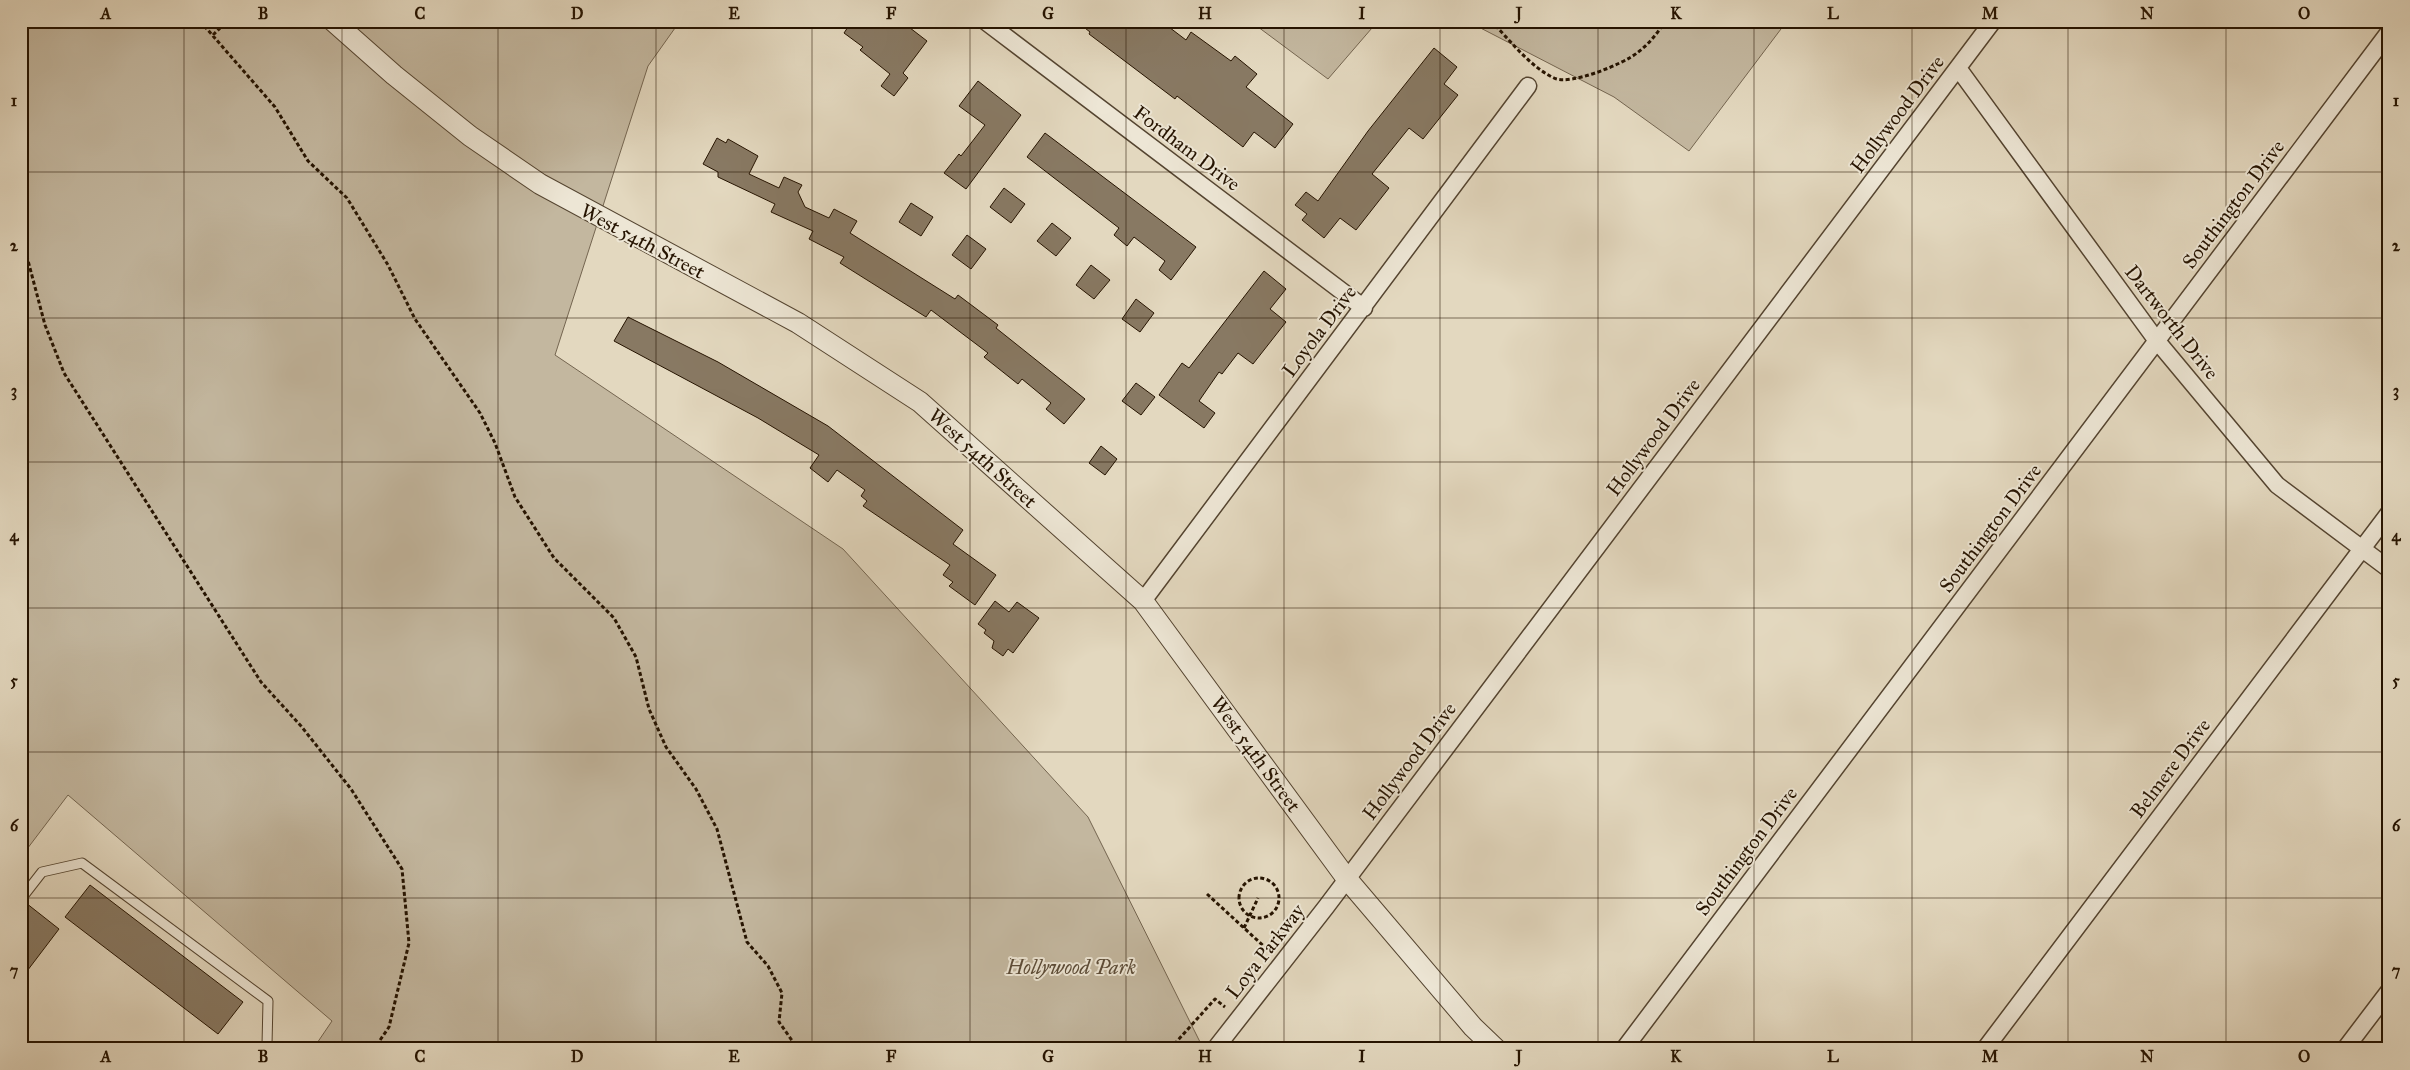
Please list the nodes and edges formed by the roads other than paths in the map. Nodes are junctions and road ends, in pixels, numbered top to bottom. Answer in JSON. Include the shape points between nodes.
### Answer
{"nodes":[{"id":1,"x":333,"y":21,"type":"edge"},
{"id":2,"x":985,"y":21,"type":"edge"},
{"id":3,"x":1993,"y":21,"type":"edge"},
{"id":4,"x":2389,"y":32,"type":"edge"},
{"id":5,"x":1958,"y":68,"type":"junction"},
{"id":6,"x":1528,"y":86,"type":"dead end"},
{"id":7,"x":1364,"y":308,"type":"junction"},
{"id":8,"x":2157,"y":341,"type":"junction"},
{"id":9,"x":2389,"y":513,"type":"edge"},
{"id":10,"x":2362,"y":548,"type":"junction"},
{"id":11,"x":2389,"y":569,"type":"edge"},
{"id":12,"x":1143,"y":601,"type":"junction"},
{"id":13,"x":1347,"y":878,"type":"junction"},
{"id":14,"x":21,"y":899,"type":"edge"},
{"id":15,"x":2389,"y":991,"type":"edge"},
{"id":16,"x":264,"y":1049,"type":"edge"},
{"id":17,"x":1215,"y":1049,"type":"edge"},
{"id":18,"x":1496,"y":1049,"type":"edge"},
{"id":19,"x":1624,"y":1049,"type":"edge"},
{"id":20,"x":1985,"y":1049,"type":"edge"},
{"id":21,"x":2345,"y":1049,"type":"edge"}],
"edges":[{"from":1,"to":12,"type":"street","name":"West 54th Street","via":[[470,136],[540,184],[798,323],[920,402]]},
{"from":2,"to":7,"type":"street","name":"Fordham Drive"},
{"from":3,"to":5,"type":"street","name":"Hollywood Drive"},
{"from":4,"to":8,"type":"street","name":"Southington Drive"},
{"from":5,"to":8,"type":"street","name":"Dartworth Drive"},
{"from":5,"to":13,"type":"street","name":"Hollywood Drive"},
{"from":6,"to":7,"type":"street","name":"Loyola Drive"},
{"from":7,"to":12,"type":"street","name":"Loyola Drive"},
{"from":8,"to":10,"type":"street","name":"Dartworth Drive","via":[[2278,485]]},
{"from":8,"to":19,"type":"street","name":"Southington Drive"},
{"from":9,"to":10,"type":"street","name":"Belmere Drive"},
{"from":10,"to":11,"type":"street","name":"Dartworth Drive"},
{"from":10,"to":20,"type":"street","name":"Belmere Drive"},
{"from":12,"to":13,"type":"street","name":"West 54th Street"},
{"from":13,"to":17,"type":"street","name":"Loya Parkway"},
{"from":13,"to":18,"type":"street","name":"West 54th Street","via":[[1473,1027]]},
{"from":14,"to":16,"type":"lane","via":[[42,872],[82,863],[268,1001],[267,1045]]},
{"from":15,"to":21,"type":"street"}]}
